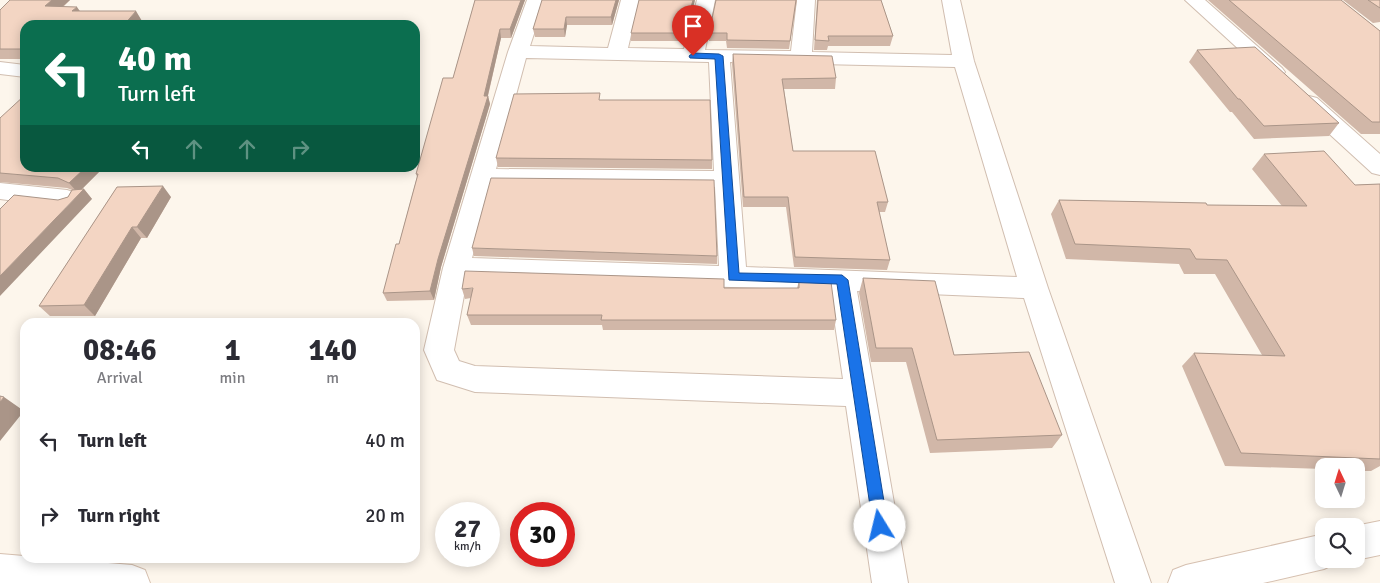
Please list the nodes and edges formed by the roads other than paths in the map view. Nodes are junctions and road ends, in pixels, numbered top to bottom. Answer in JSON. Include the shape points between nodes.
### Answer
{"nodes":[{"id":1,"x":536,"y":0,"type":"edge"},
{"id":2,"x":630,"y":0,"type":"edge"},
{"id":3,"x":706,"y":0,"type":"edge"},
{"id":4,"x":806,"y":0,"type":"edge"},
{"id":5,"x":951,"y":0,"type":"edge"},
{"id":6,"x":1194,"y":0,"type":"edge"},
{"id":7,"x":518,"y":52,"type":"junction"},
{"id":8,"x":616,"y":54,"type":"junction"},
{"id":9,"x":693,"y":56,"type":"junction"},
{"id":10,"x":719,"y":56,"type":"junction"},
{"id":11,"x":802,"y":58,"type":"junction"},
{"id":12,"x":964,"y":61,"type":"junction"},
{"id":13,"x":0,"y":68,"type":"edge"},
{"id":14,"x":20,"y":70,"type":"edge"},
{"id":15,"x":1380,"y":167,"type":"edge"},
{"id":16,"x":482,"y":177,"type":"junction"},
{"id":17,"x":726,"y":179,"type":"junction"},
{"id":18,"x":3,"y":195,"type":"edge"},
{"id":19,"x":67,"y":199,"type":"edge"},
{"id":20,"x":456,"y":268,"type":"junction"},
{"id":21,"x":733,"y":277,"type":"junction"},
{"id":22,"x":842,"y":280,"type":"junction"},
{"id":23,"x":1034,"y":288,"type":"junction"},
{"id":24,"x":859,"y":393,"type":"junction"},
{"id":25,"x":1380,"y":538,"type":"edge"},
{"id":26,"x":1365,"y":541,"type":"edge"},
{"id":27,"x":1315,"y":553,"type":"edge"},
{"id":28,"x":0,"y":572,"type":"edge"},
{"id":29,"x":132,"y":583,"type":"edge"},
{"id":30,"x":890,"y":583,"type":"edge"},
{"id":31,"x":1133,"y":583,"type":"edge"},
{"id":32,"x":1186,"y":583,"type":"edge"}],
"edges":[{"from":1,"to":7,"type":"street"},
{"from":2,"to":8,"type":"street"},
{"from":3,"to":9,"type":"street"},
{"from":4,"to":11,"type":"street"},
{"from":5,"to":12,"type":"street"},
{"from":6,"to":15,"type":"street"},
{"from":7,"to":8,"type":"street"},
{"from":7,"to":16,"type":"street"},
{"from":8,"to":9,"type":"street"},
{"from":9,"to":10,"type":"street"},
{"from":10,"to":11,"type":"street"},
{"from":10,"to":17,"type":"street"},
{"from":11,"to":12,"type":"street"},
{"from":12,"to":23,"type":"street"},
{"from":13,"to":14,"type":"street"},
{"from":16,"to":17,"type":"street"},
{"from":16,"to":20,"type":"street"},
{"from":17,"to":21,"type":"street"},
{"from":18,"to":19,"type":"street"},
{"from":20,"to":21,"type":"street"},
{"from":20,"to":24,"type":"street","via":[[439,350],[448,371],[475,379]]},
{"from":21,"to":22,"type":"street"},
{"from":22,"to":23,"type":"street"},
{"from":22,"to":24,"type":"street"},
{"from":23,"to":31,"type":"street"},
{"from":24,"to":30,"type":"street"},
{"from":25,"to":26,"type":"street"},
{"from":27,"to":32,"type":"street"},
{"from":28,"to":29,"type":"street"}]}
